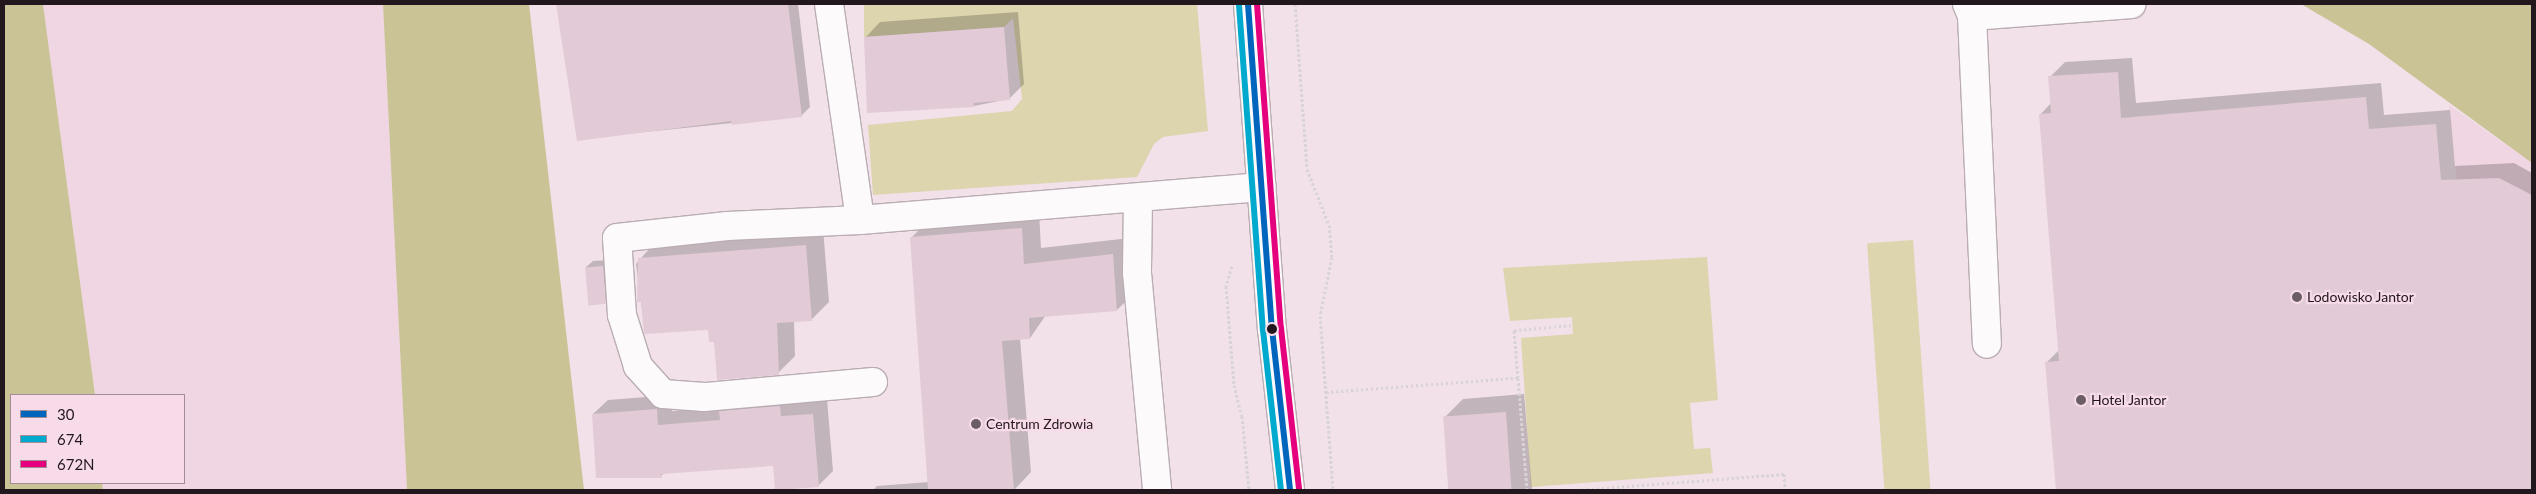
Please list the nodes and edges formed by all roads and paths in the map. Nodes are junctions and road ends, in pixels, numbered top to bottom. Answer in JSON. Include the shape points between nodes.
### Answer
{"nodes":[{"id":1,"x":829,"y":4,"type":"edge"},
{"id":2,"x":1248,"y":4,"type":"edge"},
{"id":3,"x":1295,"y":4,"type":"edge"},
{"id":4,"x":2132,"y":4,"type":"edge"},
{"id":5,"x":1970,"y":10,"type":"edge"},
{"id":6,"x":1262,"y":187,"type":"junction"},
{"id":7,"x":1138,"y":198,"type":"junction"},
{"id":8,"x":860,"y":220,"type":"junction"},
{"id":9,"x":1232,"y":258,"type":"dead end"},
{"id":10,"x":1573,"y":325,"type":"dead end"},
{"id":11,"x":1987,"y":344,"type":"dead end"},
{"id":12,"x":1518,"y":378,"type":"junction"},
{"id":13,"x":873,"y":382,"type":"dead end"},
{"id":14,"x":1326,"y":392,"type":"junction"},
{"id":15,"x":1157,"y":490,"type":"edge"},
{"id":16,"x":1249,"y":490,"type":"edge"},
{"id":17,"x":1290,"y":490,"type":"edge"},
{"id":18,"x":1333,"y":490,"type":"edge"},
{"id":19,"x":1527,"y":490,"type":"edge"},
{"id":20,"x":1577,"y":490,"type":"edge"},
{"id":21,"x":1785,"y":490,"type":"edge"}],
"edges":[{"from":1,"to":8,"type":"street"},
{"from":2,"to":6,"type":"street"},
{"from":3,"to":14,"type":"path","via":[[1308,169],[1330,225],[1332,257],[1320,316]]},
{"from":4,"to":5,"type":"street"},
{"from":5,"to":11,"type":"street"},
{"from":6,"to":7,"type":"street"},
{"from":6,"to":17,"type":"street"},
{"from":7,"to":8,"type":"street"},
{"from":7,"to":15,"type":"street","via":[[1137,273]]},
{"from":8,"to":13,"type":"street","via":[[727,226],[617,238],[622,315],[638,366],[663,394],[704,398]]},
{"from":9,"to":16,"type":"path","via":[[1226,286],[1233,375]]},
{"from":10,"to":12,"type":"path","via":[[1514,330]]},
{"from":12,"to":14,"type":"path"},
{"from":12,"to":19,"type":"path"},
{"from":14,"to":18,"type":"path"},
{"from":20,"to":21,"type":"path","via":[[1784,474]]}]}
